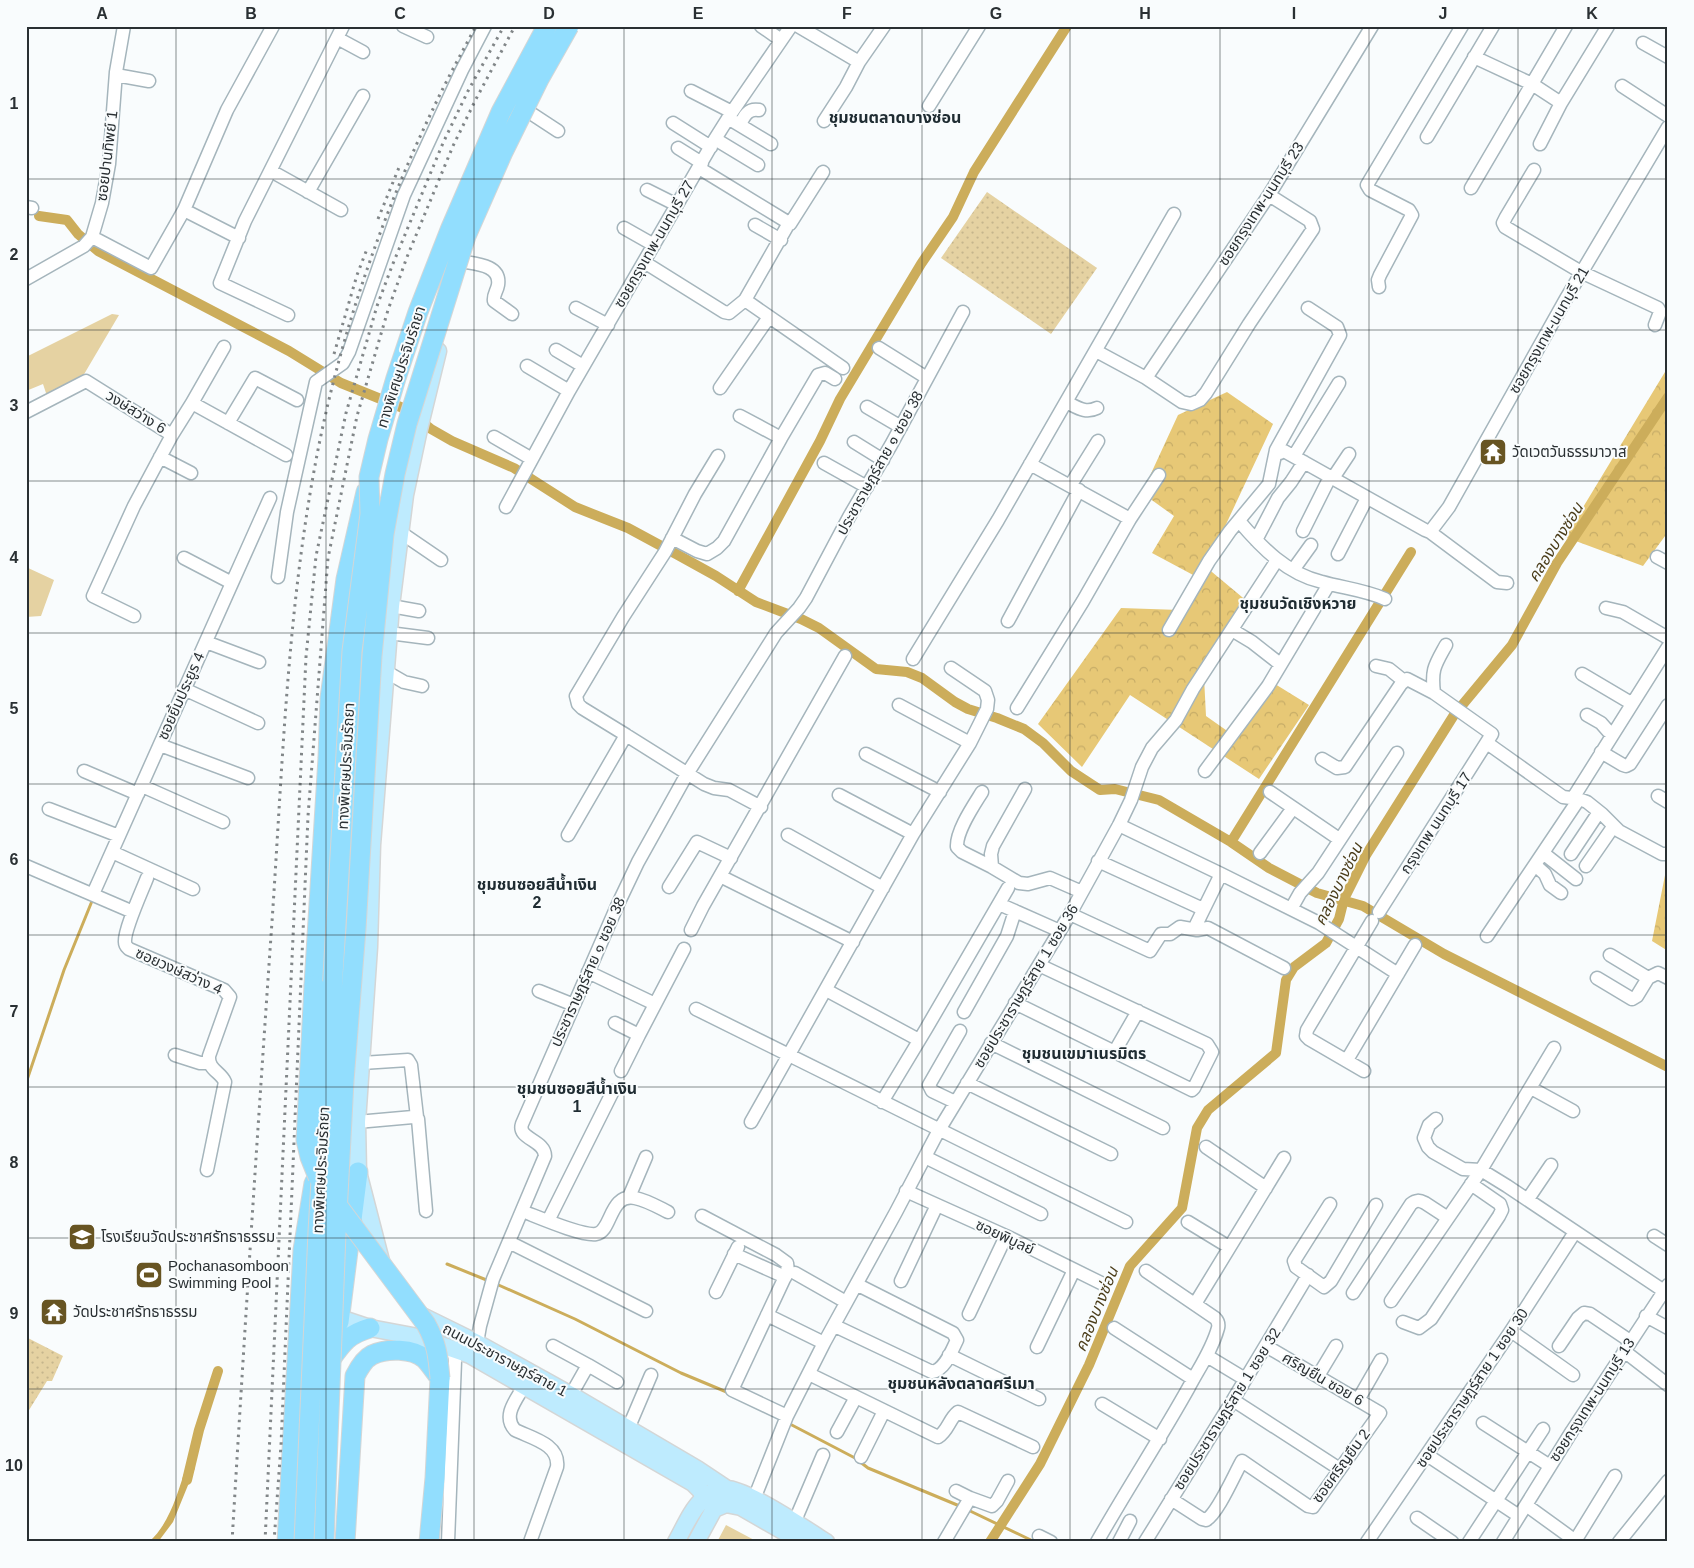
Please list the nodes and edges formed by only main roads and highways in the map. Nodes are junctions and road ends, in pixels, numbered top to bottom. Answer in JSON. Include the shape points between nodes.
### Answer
{"nodes":[{"id":1,"x":548,"y":26,"type":"edge"},
{"id":2,"x":555,"y":26,"type":"edge"},
{"id":3,"x":569,"y":26,"type":"edge"},
{"id":4,"x":576,"y":26,"type":"edge"},
{"id":5,"x":369,"y":477,"type":"junction"},
{"id":6,"x":340,"y":1029,"type":"junction"},
{"id":7,"x":358,"y":1172,"type":"junction"},
{"id":8,"x":340,"y":1318,"type":"junction"},
{"id":9,"x":370,"y":1328,"type":"junction"},
{"id":10,"x":331,"y":1359,"type":"junction"},
{"id":11,"x":440,"y":1378,"type":"junction"},
{"id":12,"x":653,"y":1452,"type":"junction"},
{"id":13,"x":727,"y":1489,"type":"junction"},
{"id":14,"x":703,"y":1498,"type":"junction"},
{"id":15,"x":287,"y":1542,"type":"edge"},
{"id":16,"x":304,"y":1542,"type":"edge"},
{"id":17,"x":314,"y":1542,"type":"edge"},
{"id":18,"x":324,"y":1542,"type":"edge"},
{"id":19,"x":346,"y":1542,"type":"edge"},
{"id":20,"x":429,"y":1542,"type":"edge"},
{"id":21,"x":676,"y":1542,"type":"edge"},
{"id":22,"x":696,"y":1542,"type":"edge"},
{"id":23,"x":802,"y":1542,"type":"edge"},
{"id":24,"x":826,"y":1542,"type":"edge"}],
"edges":[{"from":1,"to":5,"type":"highway","name":"ทางพิเศษประจิมรัถยา","bridge":true,"via":[[501,112],[450,230],[396,378]]},
{"from":2,"to":6,"type":"main road","via":[[490,150],[455,233],[404,380],[373,485],[365,529],[356,650]]},
{"from":3,"to":18,"type":"highway","name":"ทางพิเศษประจิมรัถยา","bridge":true,"via":[[519,119],[466,236],[407,424],[384,534],[372,656],[344,1081]]},
{"from":4,"to":7,"type":"main road","name":"ถนนประชาราษฎร์สาย 1","via":[[529,112],[452,295],[405,495],[391,606],[372,845],[369,947],[357,1122]]},
{"from":5,"to":11,"type":"highway","bridge":true,"via":[[346,579],[330,698],[306,1140],[318,1178],[426,1324],[438,1352]]},
{"from":5,"to":16,"type":"highway","name":"ทางพิเศษประจิมรัถยา","bridge":true,"via":[[370,514],[352,661],[318,1232]]},
{"from":6,"to":8,"type":"main road","via":[[325,1264],[327,1294]]},
{"from":6,"to":15,"type":"highway","via":[[303,1250]]},
{"from":7,"to":8,"type":"highway"},
{"from":7,"to":12,"type":"main road","name":"ถนนประชาราษฎร์สาย 1","via":[[386,1278],[403,1301],[422,1316],[477,1343],[628,1429]]},
{"from":8,"to":9,"type":"main road","name":"ถนนประชาราษฎร์สาย 1"},
{"from":8,"to":10,"type":"highway"},
{"from":9,"to":10,"type":"highway","via":[[356,1332],[344,1341]]},
{"from":9,"to":12,"type":"main road","name":"ถนนประชาราษฎร์สาย 1","via":[[418,1337],[470,1355]]},
{"from":10,"to":17,"type":"highway","via":[[318,1438]]},
{"from":11,"to":19,"type":"highway","via":[[424,1358],[408,1352],[390,1350],[372,1355],[361,1364],[355,1376]]},
{"from":11,"to":20,"type":"highway"},
{"from":12,"to":13,"type":"main road","name":"ถนนประชาราษฎร์สาย 1","via":[[697,1469]]},
{"from":12,"to":14,"type":"main road","name":"ถนนประชาราษฎร์สาย 1","via":[[694,1483]]},
{"from":13,"to":14,"type":"main road","via":[[717,1490]]},
{"from":13,"to":24,"type":"main road","name":"ถนนประชาราษฎร์สาย 1","via":[[744,1493]]},
{"from":14,"to":21,"type":"main road"},
{"from":22,"to":23,"type":"main road","via":[[714,1509],[726,1504],[741,1508]]}]}
